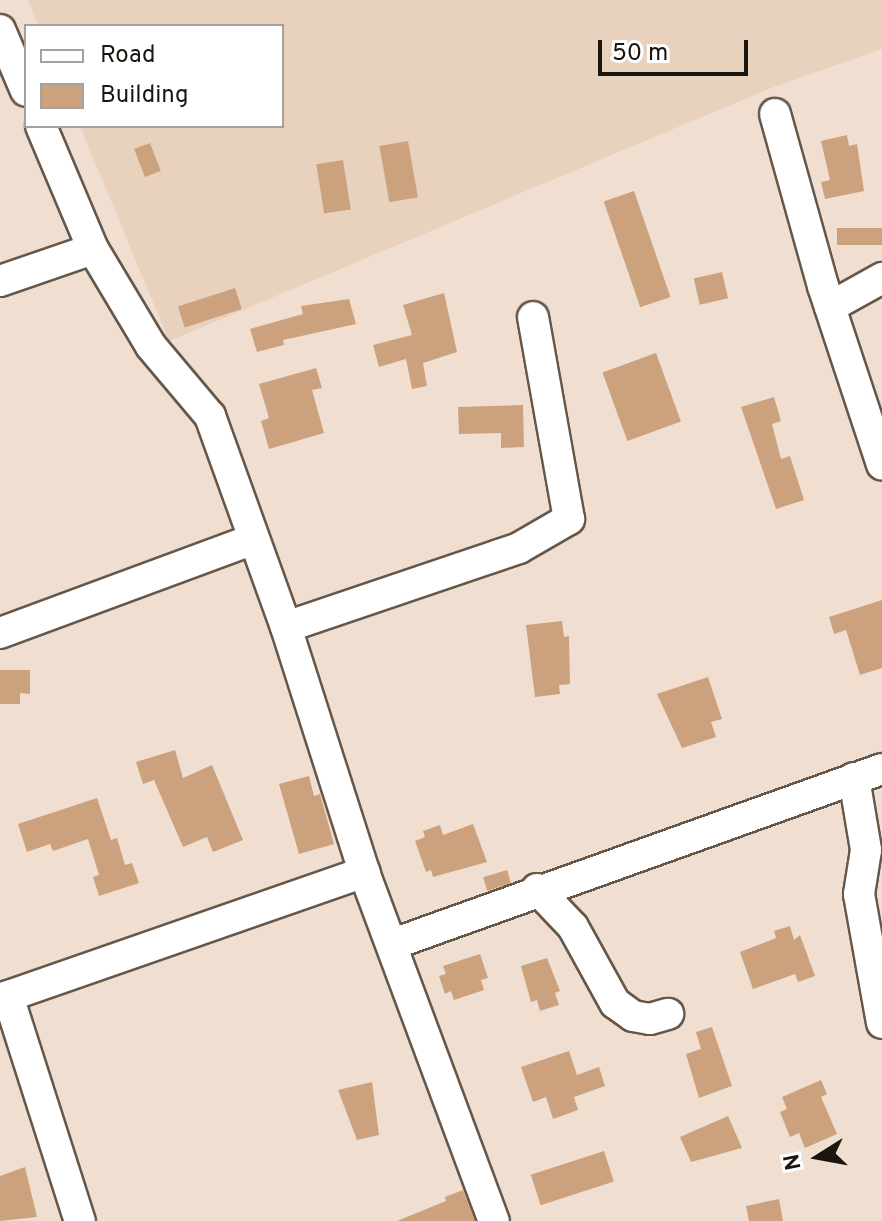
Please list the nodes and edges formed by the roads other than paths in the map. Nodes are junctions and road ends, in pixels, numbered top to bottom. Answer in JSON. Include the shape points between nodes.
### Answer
{"nodes":[{"id":1,"x":0,"y":30,"type":"edge"},
{"id":2,"x":24,"y":86,"type":"edge"},
{"id":3,"x":775,"y":114,"type":"dead end"},
{"id":4,"x":42,"y":128,"type":"edge"},
{"id":5,"x":93,"y":249,"type":"junction"},
{"id":6,"x":882,"y":278,"type":"edge"},
{"id":7,"x":0,"y":281,"type":"edge"},
{"id":8,"x":830,"y":307,"type":"junction"},
{"id":9,"x":533,"y":317,"type":"dead end"},
{"id":10,"x":882,"y":464,"type":"edge"},
{"id":11,"x":251,"y":540,"type":"junction"},
{"id":12,"x":286,"y":627,"type":"junction"},
{"id":13,"x":0,"y":633,"type":"edge"},
{"id":14,"x":868,"y":773,"type":"edge"},
{"id":15,"x":364,"y":872,"type":"junction"},
{"id":16,"x":537,"y":889,"type":"junction"},
{"id":17,"x":393,"y":944,"type":"junction"},
{"id":18,"x":4,"y":998,"type":"edge"},
{"id":19,"x":668,"y":1014,"type":"dead end"},
{"id":20,"x":882,"y":1023,"type":"edge"},
{"id":21,"x":80,"y":1221,"type":"edge"},
{"id":22,"x":494,"y":1221,"type":"edge"}],
"edges":[{"from":1,"to":2,"type":"street"},
{"from":3,"to":8,"type":"street"},
{"from":4,"to":5,"type":"street"},
{"from":5,"to":7,"type":"street"},
{"from":5,"to":11,"type":"street","via":[[151,346],[210,416]]},
{"from":6,"to":8,"type":"street"},
{"from":8,"to":10,"type":"street"},
{"from":9,"to":12,"type":"street","via":[[569,519],[519,548]]},
{"from":11,"to":12,"type":"street"},
{"from":11,"to":13,"type":"street"},
{"from":12,"to":15,"type":"street"},
{"from":14,"to":16,"type":"street"},
{"from":14,"to":20,"type":"street","via":[[859,894]]},
{"from":15,"to":17,"type":"street"},
{"from":15,"to":18,"type":"street"},
{"from":16,"to":17,"type":"street"},
{"from":16,"to":19,"type":"street","via":[[573,927],[615,1003],[633,1016]]},
{"from":17,"to":22,"type":"street"},
{"from":18,"to":21,"type":"street"}]}
